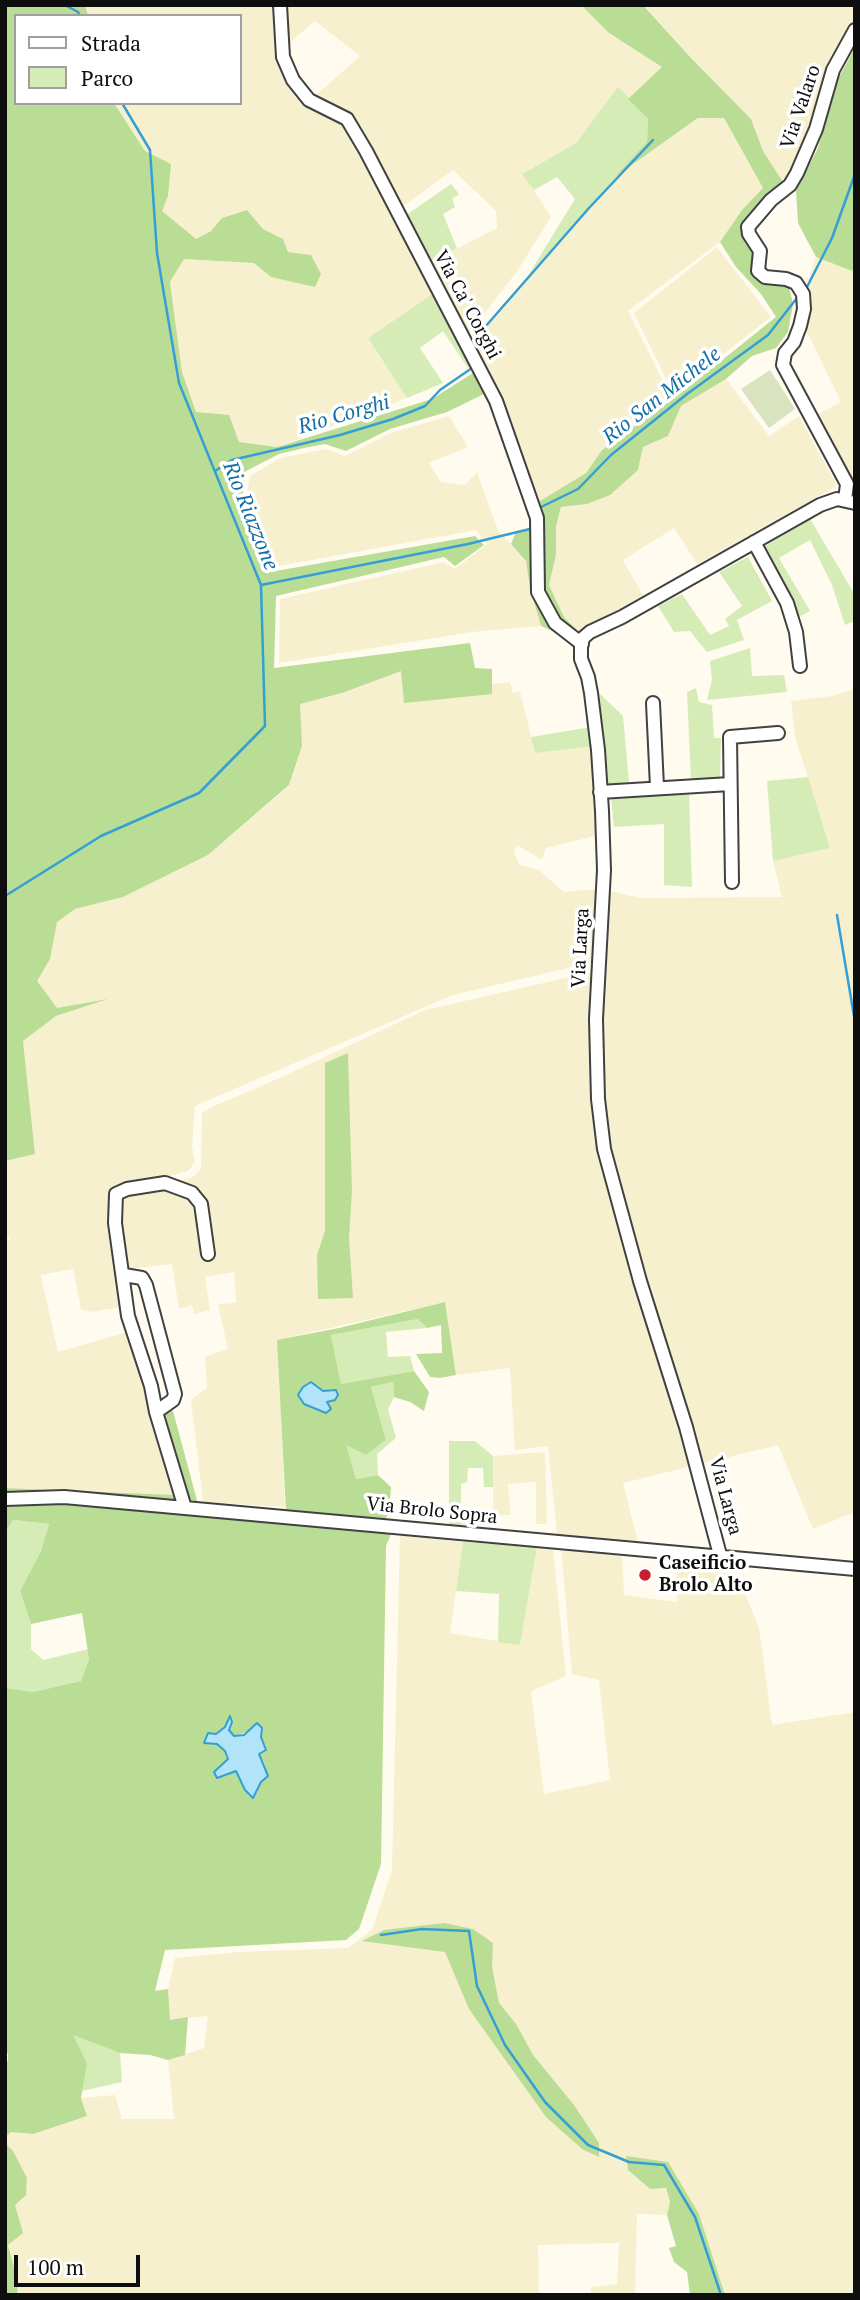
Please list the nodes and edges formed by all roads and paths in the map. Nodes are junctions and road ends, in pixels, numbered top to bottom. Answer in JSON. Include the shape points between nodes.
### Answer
{"nodes":[{"id":1,"x":280,"y":5,"type":"edge"},
{"id":2,"x":855,"y":30,"type":"edge"},
{"id":3,"x":850,"y":502,"type":"edge"},
{"id":4,"x":754,"y":542,"type":"junction"},
{"id":5,"x":582,"y":644,"type":"junction"},
{"id":6,"x":800,"y":666,"type":"dead end"},
{"id":7,"x":653,"y":702,"type":"dead end"},
{"id":8,"x":778,"y":733,"type":"dead end"},
{"id":9,"x":730,"y":784,"type":"junction"},
{"id":10,"x":657,"y":787,"type":"junction"},
{"id":11,"x":600,"y":792,"type":"junction"},
{"id":12,"x":732,"y":882,"type":"dead end"},
{"id":13,"x":208,"y":1254,"type":"dead end"},
{"id":14,"x":124,"y":1275,"type":"junction"},
{"id":15,"x":156,"y":1412,"type":"junction"},
{"id":16,"x":5,"y":1499,"type":"edge"},
{"id":17,"x":185,"y":1508,"type":"junction"},
{"id":18,"x":720,"y":1555,"type":"junction"},
{"id":19,"x":855,"y":1569,"type":"edge"}],
"edges":[{"from":1,"to":5,"type":"street","name":"Via Ca' Corghi","via":[[283,57],[293,80],[309,100],[347,120],[366,150],[496,401],[537,518],[538,592],[555,623]]},
{"from":2,"to":3,"type":"street","name":"Via Valaro","via":[[833,70],[797,173],[748,227],[760,251],[758,271],[765,277],[796,282],[803,294],[800,326],[783,365],[844,476]]},
{"from":3,"to":4,"type":"street","via":[[831,500]]},
{"from":4,"to":5,"type":"street","via":[[590,632]]},
{"from":4,"to":6,"type":"street","via":[[787,603]]},
{"from":5,"to":11,"type":"street","name":"Via Larga"},
{"from":7,"to":10,"type":"street"},
{"from":8,"to":9,"type":"street","via":[[730,737]]},
{"from":9,"to":10,"type":"street"},
{"from":9,"to":12,"type":"street"},
{"from":10,"to":11,"type":"street"},
{"from":11,"to":18,"type":"street","name":"Via Larga","via":[[604,870],[596,1018],[597,1098],[604,1149]]},
{"from":13,"to":14,"type":"street","via":[[201,1204],[192,1193],[165,1183],[127,1189],[116,1194],[115,1223]]},
{"from":14,"to":15,"type":"street","via":[[128,1316]]},
{"from":14,"to":15,"type":"street","via":[[142,1278],[146,1285],[176,1394]]},
{"from":15,"to":17,"type":"street"},
{"from":16,"to":17,"type":"street","name":"Via Brolo Sopra","via":[[64,1497]]},
{"from":17,"to":18,"type":"street","name":"Via Brolo Sopra"},
{"from":18,"to":19,"type":"street","name":"Via Brolo Sopra"}]}
